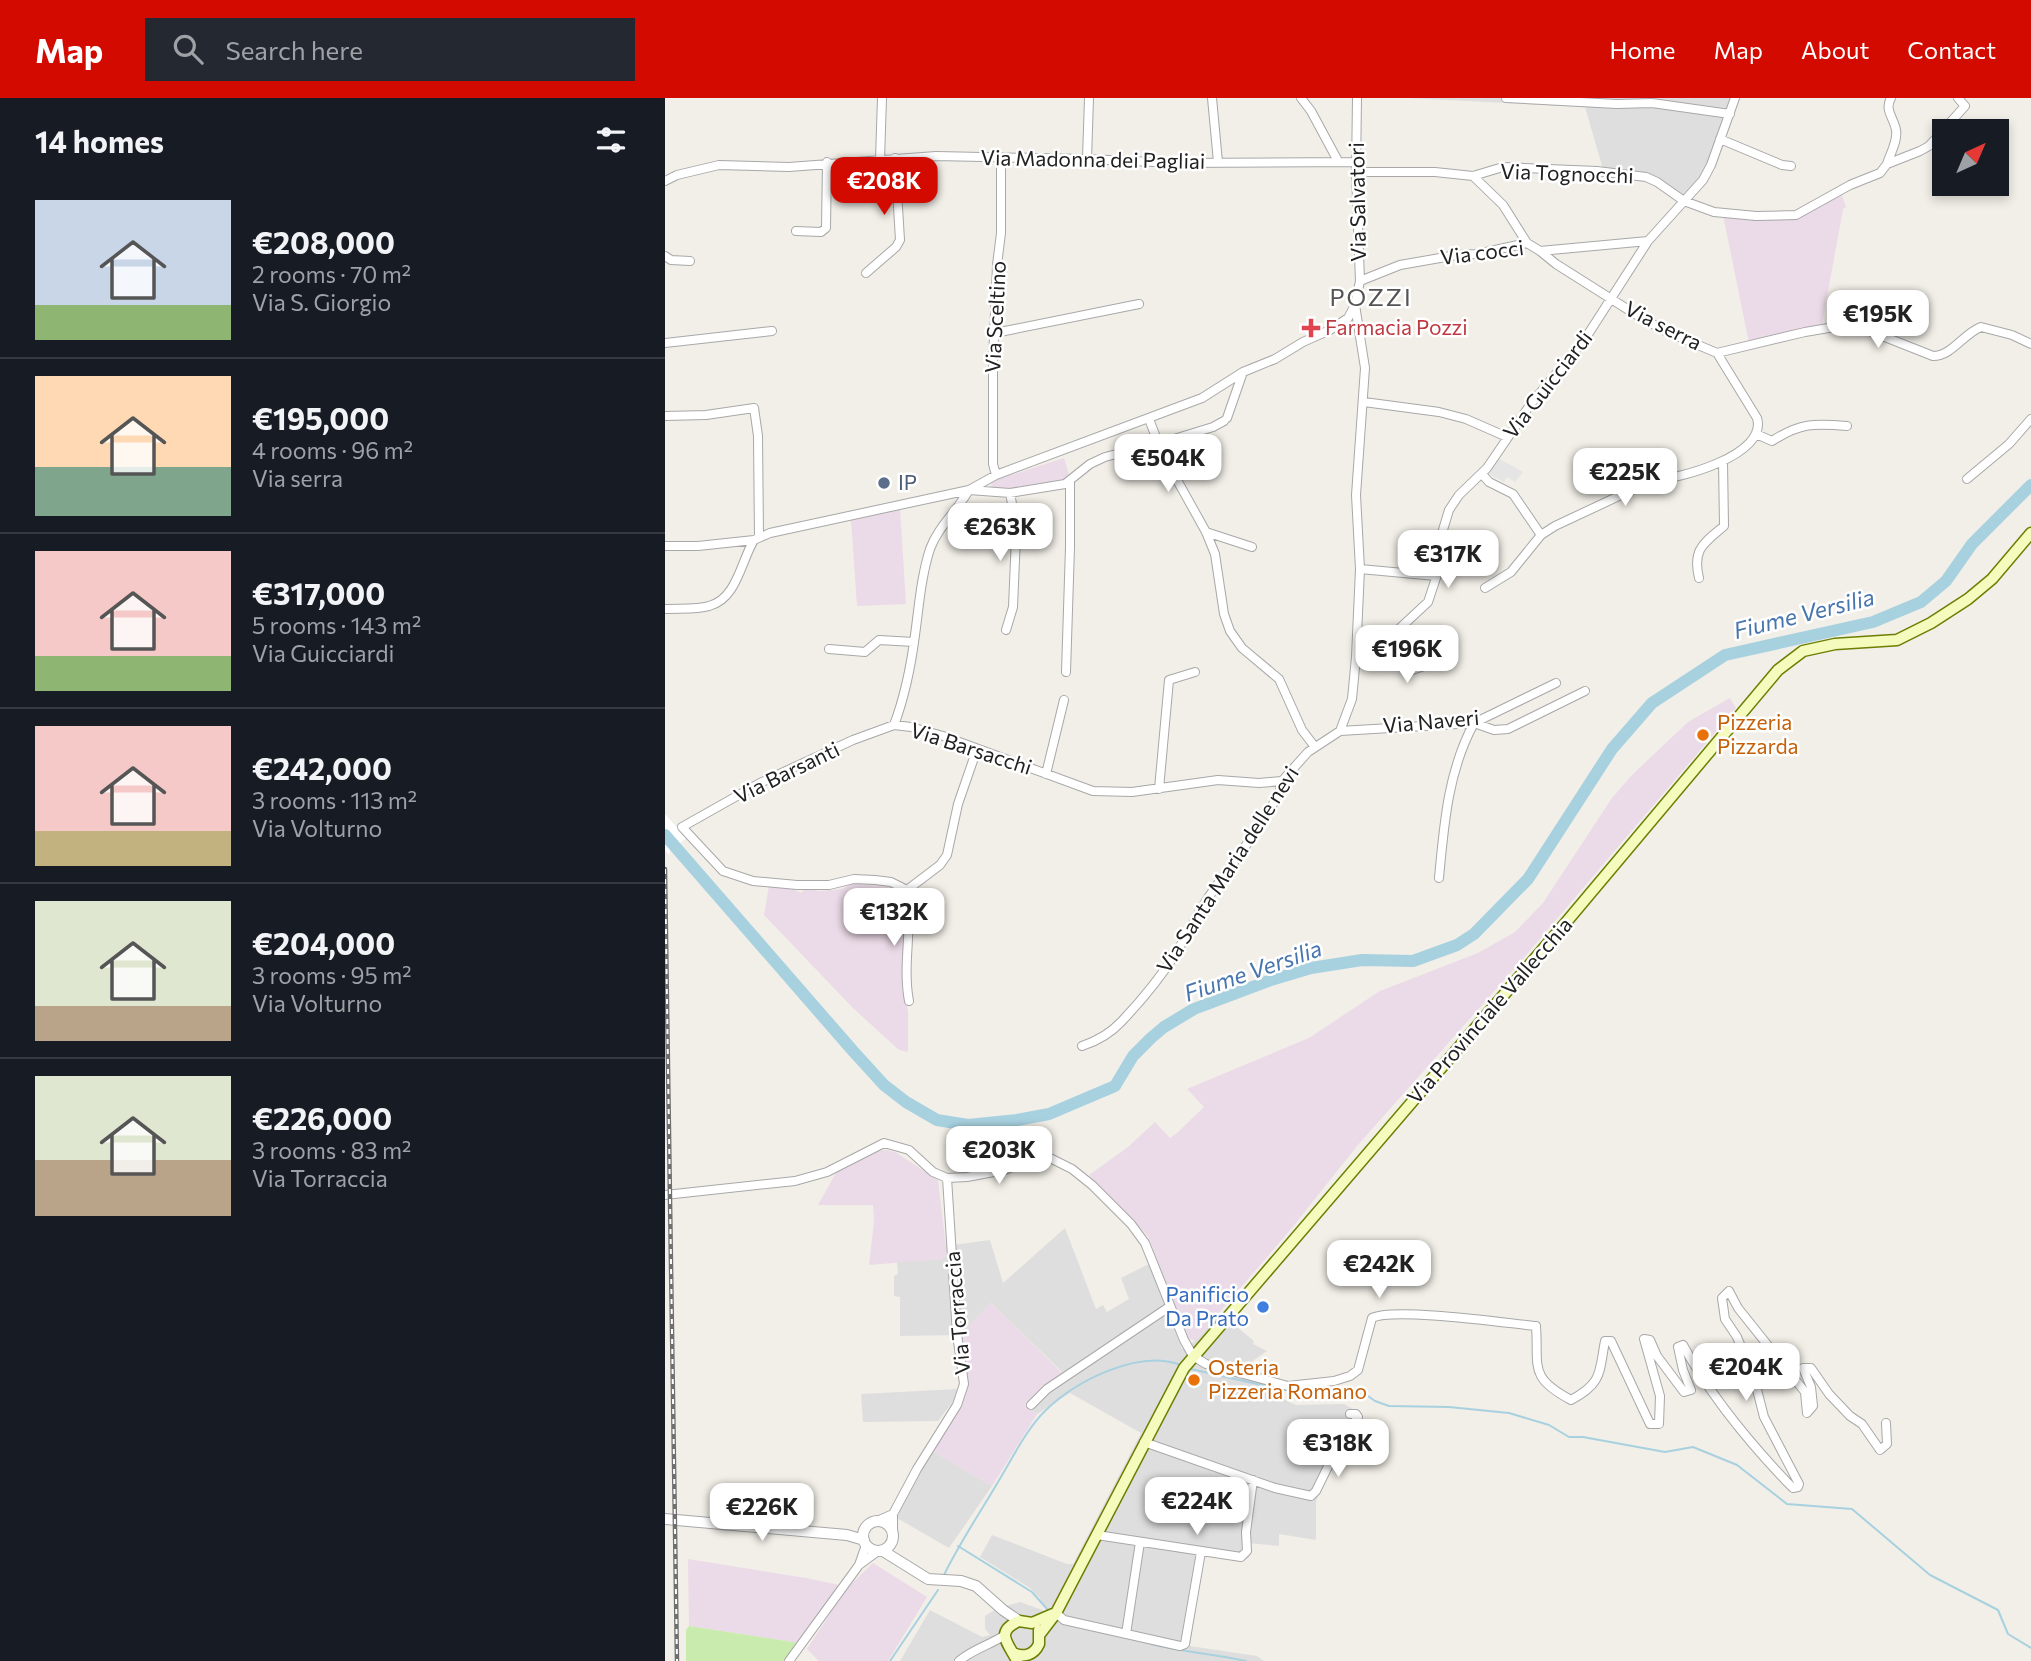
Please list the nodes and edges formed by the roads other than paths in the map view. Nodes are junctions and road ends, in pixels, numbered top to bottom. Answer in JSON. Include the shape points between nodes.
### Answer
{"nodes":[{"id":1,"x":882,"y":98,"type":"edge"},
{"id":2,"x":1089,"y":98,"type":"edge"},
{"id":3,"x":1212,"y":98,"type":"edge"},
{"id":4,"x":1301,"y":98,"type":"edge"},
{"id":5,"x":1357,"y":98,"type":"edge"},
{"id":6,"x":1506,"y":98,"type":"edge"},
{"id":7,"x":1697,"y":98,"type":"edge"},
{"id":8,"x":1735,"y":98,"type":"edge"},
{"id":9,"x":1891,"y":98,"type":"edge"},
{"id":10,"x":1958,"y":98,"type":"edge"},
{"id":11,"x":1588,"y":100,"type":"edge"},
{"id":12,"x":1652,"y":100,"type":"edge"},
{"id":13,"x":1696,"y":109,"type":"junction"},
{"id":14,"x":1730,"y":114,"type":"junction"},
{"id":15,"x":1720,"y":139,"type":"junction"},
{"id":16,"x":895,"y":158,"type":"junction"},
{"id":17,"x":880,"y":159,"type":"junction"},
{"id":18,"x":1001,"y":159,"type":"junction"},
{"id":19,"x":1087,"y":159,"type":"junction"},
{"id":20,"x":1338,"y":161,"type":"junction"},
{"id":21,"x":827,"y":162,"type":"junction"},
{"id":22,"x":1218,"y":162,"type":"junction"},
{"id":23,"x":1356,"y":162,"type":"junction"},
{"id":24,"x":1887,"y":164,"type":"junction"},
{"id":25,"x":1791,"y":166,"type":"dead end"},
{"id":26,"x":1356,"y":172,"type":"junction"},
{"id":27,"x":1473,"y":176,"type":"junction"},
{"id":28,"x":665,"y":181,"type":"edge"},
{"id":29,"x":1684,"y":201,"type":"junction"},
{"id":30,"x":796,"y":231,"type":"dead end"},
{"id":31,"x":1648,"y":241,"type":"junction"},
{"id":32,"x":1527,"y":243,"type":"junction"},
{"id":33,"x":1540,"y":251,"type":"junction"},
{"id":34,"x":665,"y":256,"type":"edge"},
{"id":35,"x":689,"y":261,"type":"dead end"},
{"id":36,"x":866,"y":273,"type":"dead end"},
{"id":37,"x":1360,"y":281,"type":"junction"},
{"id":38,"x":1612,"y":299,"type":"junction"},
{"id":39,"x":1139,"y":304,"type":"dead end"},
{"id":40,"x":1355,"y":305,"type":"junction"},
{"id":41,"x":772,"y":331,"type":"dead end"},
{"id":42,"x":995,"y":333,"type":"junction"},
{"id":43,"x":665,"y":343,"type":"edge"},
{"id":44,"x":2031,"y":344,"type":"edge"},
{"id":45,"x":1717,"y":353,"type":"junction"},
{"id":46,"x":1243,"y":372,"type":"junction"},
{"id":47,"x":1364,"y":402,"type":"junction"},
{"id":48,"x":665,"y":416,"type":"edge"},
{"id":49,"x":1149,"y":419,"type":"junction"},
{"id":50,"x":2031,"y":419,"type":"edge"},
{"id":51,"x":1847,"y":425,"type":"dead end"},
{"id":52,"x":1756,"y":434,"type":"junction"},
{"id":53,"x":1507,"y":437,"type":"junction"},
{"id":54,"x":1158,"y":443,"type":"junction"},
{"id":55,"x":1723,"y":461,"type":"junction"},
{"id":56,"x":1482,"y":474,"type":"junction"},
{"id":57,"x":996,"y":475,"type":"junction"},
{"id":58,"x":1967,"y":479,"type":"dead end"},
{"id":59,"x":1070,"y":482,"type":"junction"},
{"id":60,"x":969,"y":491,"type":"junction"},
{"id":61,"x":1010,"y":493,"type":"junction"},
{"id":62,"x":1206,"y":532,"type":"junction"},
{"id":63,"x":2031,"y":533,"type":"edge"},
{"id":64,"x":1541,"y":534,"type":"junction"},
{"id":65,"x":757,"y":538,"type":"junction"},
{"id":66,"x":665,"y":546,"type":"edge"},
{"id":67,"x":1252,"y":547,"type":"dead end"},
{"id":68,"x":1360,"y":569,"type":"junction"},
{"id":69,"x":1436,"y":576,"type":"junction"},
{"id":70,"x":1699,"y":578,"type":"dead end"},
{"id":71,"x":1485,"y":588,"type":"dead end"},
{"id":72,"x":665,"y":609,"type":"edge"},
{"id":73,"x":1006,"y":630,"type":"dead end"},
{"id":74,"x":914,"y":642,"type":"junction"},
{"id":75,"x":1385,"y":642,"type":"junction"},
{"id":76,"x":829,"y":649,"type":"dead end"},
{"id":77,"x":1436,"y":654,"type":"dead end"},
{"id":78,"x":1356,"y":657,"type":"junction"},
{"id":79,"x":1066,"y":671,"type":"dead end"},
{"id":80,"x":1195,"y":672,"type":"dead end"},
{"id":81,"x":1556,"y":684,"type":"dead end"},
{"id":82,"x":1585,"y":691,"type":"dead end"},
{"id":83,"x":1064,"y":700,"type":"dead end"},
{"id":84,"x":1474,"y":723,"type":"junction"},
{"id":85,"x":894,"y":725,"type":"junction"},
{"id":86,"x":1340,"y":731,"type":"junction"},
{"id":87,"x":1315,"y":747,"type":"junction"},
{"id":88,"x":977,"y":749,"type":"junction"},
{"id":89,"x":1046,"y":775,"type":"junction"},
{"id":90,"x":1282,"y":781,"type":"junction"},
{"id":91,"x":1159,"y":789,"type":"junction"},
{"id":92,"x":1439,"y":878,"type":"dead end"},
{"id":93,"x":907,"y":890,"type":"junction"},
{"id":94,"x":909,"y":1001,"type":"dead end"},
{"id":95,"x":1081,"y":1046,"type":"dead end"},
{"id":96,"x":947,"y":1178,"type":"junction"},
{"id":97,"x":665,"y":1195,"type":"edge"},
{"id":98,"x":1170,"y":1307,"type":"junction"},
{"id":99,"x":1193,"y":1356,"type":"junction"},
{"id":100,"x":1031,"y":1405,"type":"dead end"},
{"id":101,"x":1350,"y":1414,"type":"dead end"},
{"id":102,"x":1886,"y":1423,"type":"dead end"},
{"id":103,"x":1144,"y":1442,"type":"junction"},
{"id":104,"x":1253,"y":1480,"type":"junction"},
{"id":105,"x":893,"y":1514,"type":"junction"},
{"id":106,"x":665,"y":1519,"type":"edge"},
{"id":107,"x":872,"y":1523,"type":"junction"},
{"id":108,"x":847,"y":1535,"type":"junction"},
{"id":109,"x":1097,"y":1535,"type":"junction"},
{"id":110,"x":893,"y":1536,"type":"junction"},
{"id":111,"x":865,"y":1542,"type":"junction"},
{"id":112,"x":1140,"y":1542,"type":"junction"},
{"id":113,"x":881,"y":1551,"type":"junction"},
{"id":114,"x":1201,"y":1552,"type":"junction"},
{"id":115,"x":904,"y":1563,"type":"junction"},
{"id":116,"x":859,"y":1565,"type":"junction"},
{"id":117,"x":1003,"y":1610,"type":"junction"},
{"id":118,"x":1056,"y":1613,"type":"junction"},
{"id":119,"x":1019,"y":1620,"type":"junction"},
{"id":120,"x":1032,"y":1623,"type":"junction"},
{"id":121,"x":1006,"y":1632,"type":"junction"},
{"id":122,"x":1040,"y":1634,"type":"junction"},
{"id":123,"x":1126,"y":1634,"type":"junction"},
{"id":124,"x":990,"y":1645,"type":"junction"},
{"id":125,"x":1013,"y":1654,"type":"edge"},
{"id":126,"x":1031,"y":1657,"type":"edge"},
{"id":127,"x":789,"y":1661,"type":"edge"},
{"id":128,"x":959,"y":1661,"type":"edge"}],
"edges":[{"from":1,"to":17,"type":"street"},
{"from":2,"to":19,"type":"street"},
{"from":3,"to":22,"type":"street"},
{"from":4,"to":20,"type":"street"},
{"from":5,"to":23,"type":"street","name":"Via Salvatori"},
{"from":6,"to":11,"type":"street"},
{"from":7,"to":13,"type":"street"},
{"from":8,"to":14,"type":"street","name":"Via Guicciardi"},
{"from":9,"to":24,"type":"street","via":[[1888,110],[1896,138]]},
{"from":10,"to":24,"type":"street","name":"Via Tognocchi","via":[[1965,106],[1920,151]]},
{"from":11,"to":12,"type":"street"},
{"from":12,"to":13,"type":"street"},
{"from":13,"to":14,"type":"street"},
{"from":14,"to":15,"type":"street","name":"Via Guicciardi"},
{"from":15,"to":25,"type":"street"},
{"from":15,"to":29,"type":"street","name":"Via Guicciardi","via":[[1703,180]]},
{"from":16,"to":17,"type":"street","name":"Via Madonna dei Pagliai"},
{"from":16,"to":18,"type":"street","name":"Via Madonna dei Pagliai"},
{"from":16,"to":36,"type":"street","via":[[900,240]]},
{"from":17,"to":21,"type":"street","name":"Via Madonna dei Pagliai"},
{"from":18,"to":19,"type":"street","name":"Via Madonna dei Pagliai"},
{"from":18,"to":42,"type":"street","name":"Via Sceltino"},
{"from":19,"to":22,"type":"street","name":"Via Madonna dei Pagliai"},
{"from":20,"to":22,"type":"street","name":"Via Madonna dei Pagliai"},
{"from":20,"to":23,"type":"street","name":"Via Madonna dei Pagliai"},
{"from":21,"to":28,"type":"street","name":"Via Madonna dei Pagliai","via":[[789,167],[719,165]]},
{"from":21,"to":30,"type":"street","via":[[826,228]]},
{"from":23,"to":26,"type":"street","name":"Via Salvatori"},
{"from":24,"to":29,"type":"street","name":"Via Tognocchi","via":[[1880,173],[1796,215],[1714,212]]},
{"from":26,"to":27,"type":"street","name":"Via Tognocchi"},
{"from":26,"to":37,"type":"street","name":"Via Salvatori"},
{"from":27,"to":29,"type":"street","name":"Via Tognocchi","via":[[1503,167],[1625,174],[1657,182]]},
{"from":27,"to":32,"type":"street","name":"Via Tognocchi","via":[[1503,205]]},
{"from":29,"to":31,"type":"street","name":"Via Guicciardi"},
{"from":31,"to":33,"type":"street","name":"Via cocci"},
{"from":31,"to":38,"type":"street","name":"Via Guicciardi"},
{"from":32,"to":33,"type":"street","name":"Via cocci"},
{"from":32,"to":37,"type":"street","name":"Via cocci","via":[[1400,265]]},
{"from":33,"to":38,"type":"street","name":"Via serra"},
{"from":34,"to":35,"type":"street"},
{"from":37,"to":40,"type":"street","name":"Via Salvatori"},
{"from":38,"to":45,"type":"street","name":"Via serra","via":[[1665,331]]},
{"from":38,"to":53,"type":"street","name":"Via Guicciardi"},
{"from":39,"to":42,"type":"street"},
{"from":40,"to":46,"type":"street","via":[[1348,318],[1330,330]]},
{"from":40,"to":47,"type":"street","via":[[1365,369]]},
{"from":41,"to":43,"type":"street"},
{"from":42,"to":57,"type":"street","name":"Via Sceltino"},
{"from":44,"to":45,"type":"street","name":"Via serra","via":[[1981,327],[1941,356],[1933,356],[1852,324]]},
{"from":45,"to":52,"type":"street","via":[[1756,418]]},
{"from":46,"to":49,"type":"street","via":[[1202,398]]},
{"from":46,"to":54,"type":"street","via":[[1225,420]]},
{"from":47,"to":53,"type":"street","via":[[1439,412]]},
{"from":47,"to":68,"type":"street","via":[[1356,495]]},
{"from":48,"to":65,"type":"street","via":[[754,408]]},
{"from":49,"to":54,"type":"street"},
{"from":49,"to":57,"type":"street"},
{"from":50,"to":58,"type":"street"},
{"from":51,"to":52,"type":"street","via":[[1804,425],[1772,441]]},
{"from":52,"to":55,"type":"street","via":[[1753,441]]},
{"from":53,"to":56,"type":"street","name":"Via Guicciardi"},
{"from":54,"to":59,"type":"street","via":[[1105,457]]},
{"from":54,"to":62,"type":"street"},
{"from":55,"to":64,"type":"street","via":[[1653,480]]},
{"from":55,"to":70,"type":"street","via":[[1724,526],[1698,551]]},
{"from":56,"to":64,"type":"street","via":[[1513,494]]},
{"from":56,"to":69,"type":"street","name":"Via Guicciardi","via":[[1449,510]]},
{"from":57,"to":60,"type":"street"},
{"from":59,"to":61,"type":"street"},
{"from":59,"to":79,"type":"street"},
{"from":60,"to":61,"type":"street"},
{"from":60,"to":65,"type":"street"},
{"from":60,"to":74,"type":"street","via":[[931,547]]},
{"from":61,"to":73,"type":"street","via":[[1016,536],[1013,607]]},
{"from":62,"to":67,"type":"street"},
{"from":62,"to":87,"type":"street","via":[[1218,565],[1230,631],[1242,648],[1279,679],[1302,730]]},
{"from":63,"to":99,"type":"main road","name":"Via Provinciale Vallecchia","via":[[1992,579],[1931,623],[1897,640],[1803,651],[1778,670]]},
{"from":64,"to":71,"type":"street","via":[[1511,572]]},
{"from":65,"to":66,"type":"street"},
{"from":65,"to":72,"type":"street","via":[[722,600],[704,607]]},
{"from":68,"to":69,"type":"street"},
{"from":68,"to":78,"type":"street"},
{"from":69,"to":75,"type":"street","name":"Via Guicciardi","via":[[1428,601]]},
{"from":74,"to":76,"type":"street","via":[[879,640],[865,652]]},
{"from":74,"to":85,"type":"street"},
{"from":75,"to":77,"type":"street","via":[[1409,671],[1424,666]]},
{"from":75,"to":78,"type":"street","name":"Via Guicciardi"},
{"from":78,"to":86,"type":"street","via":[[1352,699]]},
{"from":80,"to":91,"type":"street","via":[[1169,680]]},
{"from":81,"to":84,"type":"street","name":"Via Naveri"},
{"from":82,"to":84,"type":"street","via":[[1508,729]]},
{"from":83,"to":89,"type":"street","name":"Via Barsacchi"},
{"from":84,"to":86,"type":"street","name":"Via Naveri"},
{"from":84,"to":92,"type":"street","via":[[1458,755]]},
{"from":85,"to":88,"type":"street","name":"Via Barsacchi"},
{"from":85,"to":93,"type":"street","name":"Via Barsanti","via":[[760,783],[681,827],[723,872],[753,881],[829,885],[875,880],[891,881]]},
{"from":86,"to":87,"type":"street","name":"Via Santa Maria delle nevi"},
{"from":87,"to":90,"type":"street","name":"Via Santa Maria delle nevi"},
{"from":88,"to":89,"type":"street","name":"Via Barsacchi"},
{"from":88,"to":93,"type":"street","via":[[947,855]]},
{"from":89,"to":91,"type":"street","name":"Via Barsacchi","via":[[1093,791]]},
{"from":90,"to":91,"type":"street","name":"Via Barsacchi","via":[[1218,780]]},
{"from":90,"to":95,"type":"street","name":"Via Santa Maria delle nevi","via":[[1272,805],[1207,898],[1176,953],[1121,1022],[1095,1042]]},
{"from":93,"to":94,"type":"street"},
{"from":96,"to":97,"type":"street","via":[[909,1150],[884,1143],[827,1172],[795,1181]]},
{"from":96,"to":98,"type":"street","via":[[1004,1170],[1039,1157],[1060,1161],[1131,1224],[1145,1243]]},
{"from":96,"to":105,"type":"street","name":"Via Torraccia","via":[[964,1384],[957,1405]]},
{"from":98,"to":99,"type":"street"},
{"from":98,"to":100,"type":"street","via":[[1047,1389]]},
{"from":99,"to":102,"type":"street","via":[[1206,1364],[1288,1386],[1334,1381],[1358,1370],[1372,1318],[1379,1314],[1536,1326],[1537,1369],[1552,1390],[1571,1400],[1584,1392],[1602,1372],[1605,1341],[1611,1341],[1650,1424],[1659,1423],[1660,1396],[1644,1339],[1650,1340],[1684,1392],[1691,1390],[1680,1359],[1678,1347],[1683,1345],[1753,1446],[1793,1488],[1798,1487],[1764,1417],[1737,1337],[1725,1319],[1722,1298],[1729,1290],[1738,1308],[1805,1392],[1807,1413],[1813,1406],[1804,1368],[1811,1368],[1880,1450],[1887,1444]]},
{"from":99,"to":103,"type":"main road","name":"Via Provinciale Vallecchia"},
{"from":101,"to":104,"type":"street","via":[[1358,1417],[1311,1496]]},
{"from":103,"to":104,"type":"street"},
{"from":103,"to":109,"type":"main road","name":"Via Provinciale Vallecchia"},
{"from":104,"to":114,"type":"street","via":[[1245,1554]]},
{"from":105,"to":107,"type":"street"},
{"from":105,"to":110,"type":"street","name":"Via Torraccia"},
{"from":106,"to":108,"type":"street"},
{"from":107,"to":108,"type":"street"},
{"from":107,"to":110,"type":"street","via":[[887,1524]]},
{"from":107,"to":111,"type":"street"},
{"from":108,"to":111,"type":"street"},
{"from":109,"to":112,"type":"street"},
{"from":109,"to":118,"type":"main road","name":"Via Provinciale Vallecchia"},
{"from":110,"to":113,"type":"street"},
{"from":110,"to":115,"type":"street"},
{"from":111,"to":113,"type":"street"},
{"from":111,"to":116,"type":"street"},
{"from":112,"to":114,"type":"street"},
{"from":112,"to":123,"type":"street"},
{"from":113,"to":115,"type":"street"},
{"from":113,"to":116,"type":"street"},
{"from":114,"to":123,"type":"street","via":[[1185,1644]]},
{"from":115,"to":117,"type":"street","via":[[929,1579],[976,1586]]},
{"from":116,"to":127,"type":"street"},
{"from":117,"to":119,"type":"street"},
{"from":117,"to":121,"type":"street"},
{"from":118,"to":120,"type":"main road"},
{"from":118,"to":122,"type":"main road","name":"Via Provinciale Vallecchia"},
{"from":118,"to":123,"type":"street","via":[[1064,1620]]},
{"from":119,"to":120,"type":"main road"},
{"from":119,"to":121,"type":"main road"},
{"from":120,"to":122,"type":"main road"},
{"from":121,"to":124,"type":"street"},
{"from":121,"to":125,"type":"main road"},
{"from":122,"to":126,"type":"main road","name":"Via Provinciale Vallecchia"},
{"from":124,"to":125,"type":"street"},
{"from":124,"to":128,"type":"street"},
{"from":125,"to":126,"type":"main road","name":"Via Provinciale Vallecchia"}]}
